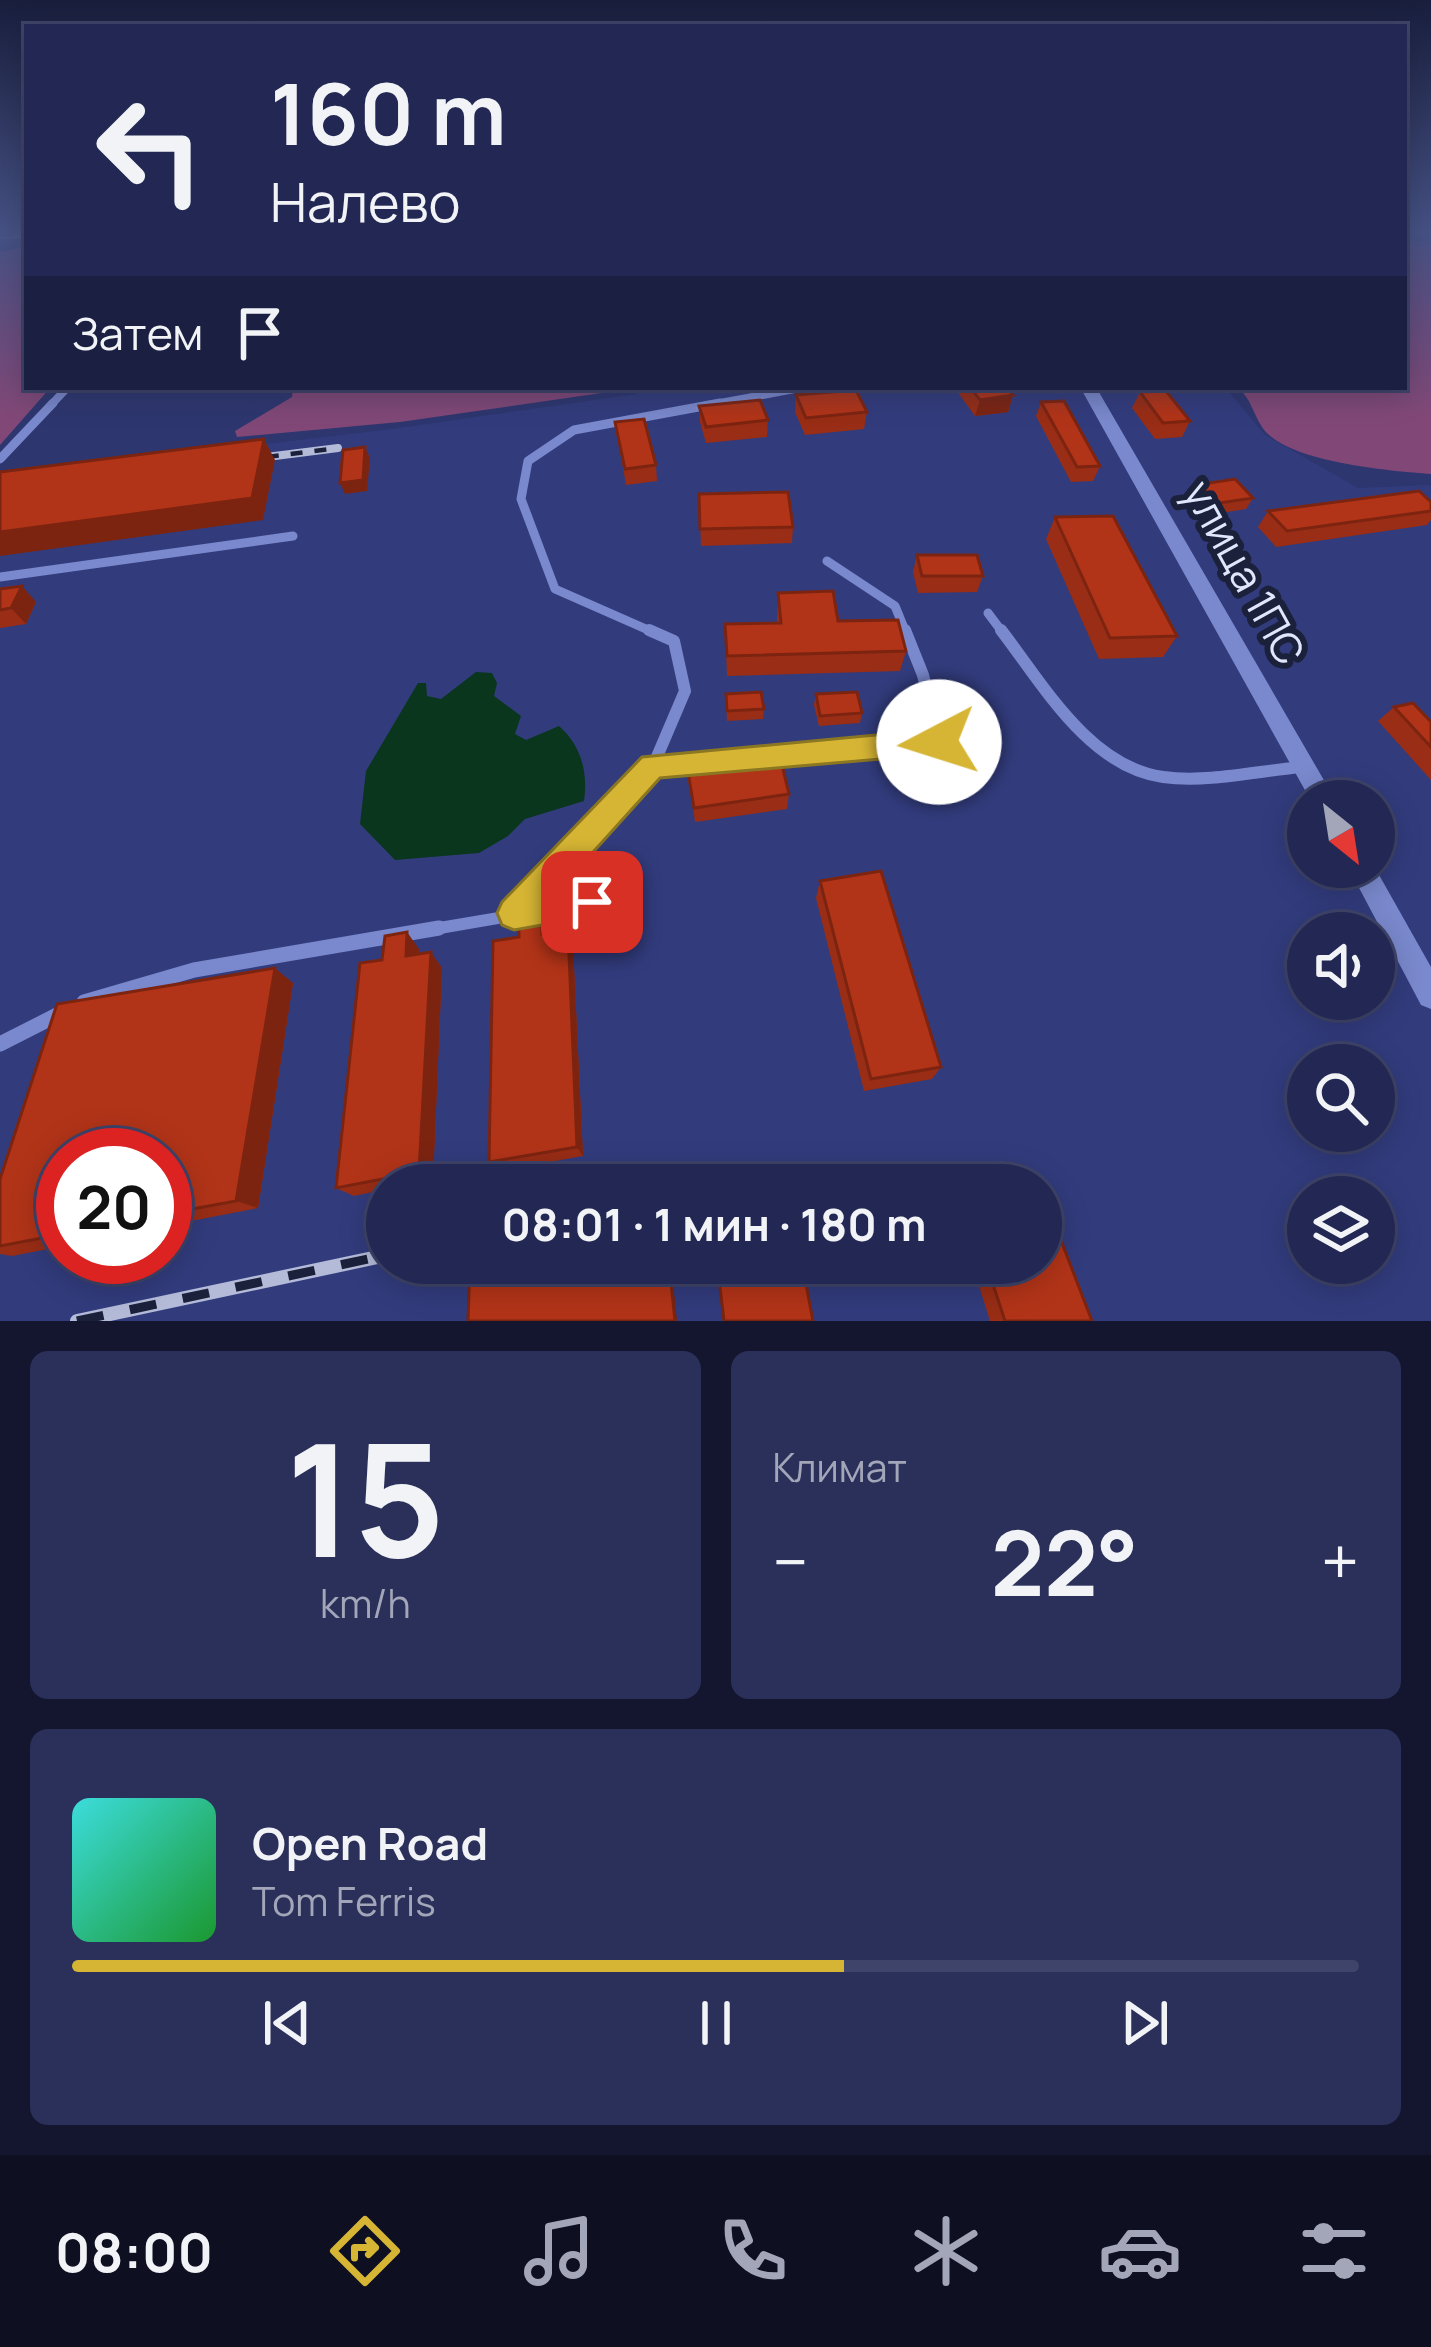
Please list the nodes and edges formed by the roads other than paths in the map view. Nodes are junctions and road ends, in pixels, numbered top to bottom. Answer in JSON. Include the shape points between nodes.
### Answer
{"nodes":[{"id":1,"x":65,"y":390,"type":"edge"},
{"id":2,"x":789,"y":390,"type":"edge"},
{"id":3,"x":1090,"y":390,"type":"edge"},
{"id":4,"x":0,"y":459,"type":"edge"},
{"id":5,"x":293,"y":536,"type":"dead end"},
{"id":6,"x":827,"y":561,"type":"dead end"},
{"id":7,"x":0,"y":577,"type":"edge"},
{"id":8,"x":988,"y":613,"type":"dead end"},
{"id":9,"x":652,"y":766,"type":"junction"},
{"id":10,"x":1306,"y":767,"type":"junction"},
{"id":11,"x":1313,"y":780,"type":"edge"},
{"id":12,"x":1372,"y":888,"type":"edge"},
{"id":13,"x":592,"y":902,"type":"dead end"},
{"id":14,"x":514,"y":913,"type":"junction"},
{"id":15,"x":1431,"y":995,"type":"edge"},
{"id":16,"x":0,"y":1044,"type":"edge"}],
"edges":[{"from":1,"to":4,"type":"lane"},
{"from":2,"to":9,"type":"lane","via":[[574,430],[528,461],[521,499],[555,589],[674,641],[685,691]]},
{"from":3,"to":10,"type":"street","name":"улица 1ПС"},
{"from":5,"to":7,"type":"lane"},
{"from":6,"to":9,"type":"lane","via":[[895,606],[939,742]]},
{"from":8,"to":10,"type":"lane","via":[[1093,742],[1122,766],[1161,777]]},
{"from":9,"to":14,"type":"lane"},
{"from":10,"to":11,"type":"street","name":"улица 1ПС"},
{"from":12,"to":15,"type":"street"},
{"from":13,"to":14,"type":"lane"},
{"from":14,"to":16,"type":"lane","via":[[194,970],[110,992]]}]}
